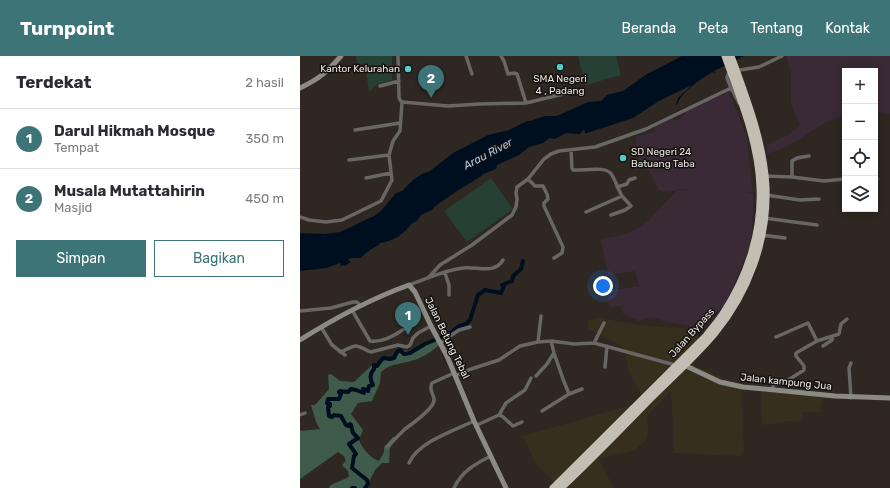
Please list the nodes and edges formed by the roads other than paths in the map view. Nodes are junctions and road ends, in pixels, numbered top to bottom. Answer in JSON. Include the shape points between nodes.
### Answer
{"nodes":[{"id":1,"x":341,"y":56,"type":"edge"},
{"id":2,"x":398,"y":56,"type":"edge"},
{"id":3,"x":466,"y":56,"type":"edge"},
{"id":4,"x":501,"y":56,"type":"edge"},
{"id":5,"x":724,"y":56,"type":"edge"},
{"id":6,"x":731,"y":56,"type":"edge"},
{"id":7,"x":782,"y":56,"type":"edge"},
{"id":8,"x":472,"y":74,"type":"dead end"},
{"id":9,"x":399,"y":81,"type":"junction"},
{"id":10,"x":380,"y":86,"type":"dead end"},
{"id":11,"x":300,"y":88,"type":"edge"},
{"id":12,"x":737,"y":88,"type":"junction"},
{"id":13,"x":567,"y":93,"type":"dead end"},
{"id":14,"x":402,"y":102,"type":"junction"},
{"id":15,"x":526,"y":103,"type":"junction"},
{"id":16,"x":400,"y":123,"type":"junction"},
{"id":17,"x":355,"y":130,"type":"dead end"},
{"id":18,"x":571,"y":150,"type":"junction"},
{"id":19,"x":389,"y":155,"type":"junction"},
{"id":20,"x":810,"y":156,"type":"dead end"},
{"id":21,"x":349,"y":160,"type":"dead end"},
{"id":22,"x":391,"y":174,"type":"junction"},
{"id":23,"x":765,"y":176,"type":"junction"},
{"id":24,"x":792,"y":177,"type":"junction"},
{"id":25,"x":366,"y":178,"type":"dead end"},
{"id":26,"x":635,"y":178,"type":"dead end"},
{"id":27,"x":528,"y":179,"type":"junction"},
{"id":28,"x":842,"y":179,"type":"edge"},
{"id":29,"x":617,"y":187,"type":"junction"},
{"id":30,"x":763,"y":187,"type":"junction"},
{"id":31,"x":766,"y":195,"type":"junction"},
{"id":32,"x":622,"y":196,"type":"junction"},
{"id":33,"x":819,"y":199,"type":"dead end"},
{"id":34,"x":586,"y":212,"type":"dead end"},
{"id":35,"x":611,"y":215,"type":"dead end"},
{"id":36,"x":300,"y":217,"type":"edge"},
{"id":37,"x":764,"y":218,"type":"junction"},
{"id":38,"x":817,"y":224,"type":"dead end"},
{"id":39,"x":761,"y":236,"type":"junction"},
{"id":40,"x":785,"y":238,"type":"dead end"},
{"id":41,"x":554,"y":258,"type":"dead end"},
{"id":42,"x":503,"y":260,"type":"dead end"},
{"id":43,"x":445,"y":272,"type":"junction"},
{"id":44,"x":747,"y":274,"type":"junction"},
{"id":45,"x":429,"y":277,"type":"junction"},
{"id":46,"x":410,"y":286,"type":"junction"},
{"id":47,"x":449,"y":295,"type":"dead end"},
{"id":48,"x":361,"y":306,"type":"junction"},
{"id":49,"x":352,"y":310,"type":"junction"},
{"id":50,"x":300,"y":311,"type":"edge"},
{"id":51,"x":541,"y":316,"type":"dead end"},
{"id":52,"x":847,"y":319,"type":"dead end"},
{"id":53,"x":604,"y":323,"type":"dead end"},
{"id":54,"x":431,"y":326,"type":"junction"},
{"id":55,"x":321,"y":327,"type":"junction"},
{"id":56,"x":470,"y":327,"type":"dead end"},
{"id":57,"x":404,"y":329,"type":"dead end"},
{"id":58,"x":833,"y":336,"type":"junction"},
{"id":59,"x":776,"y":337,"type":"dead end"},
{"id":60,"x":300,"y":340,"type":"edge"},
{"id":61,"x":439,"y":341,"type":"junction"},
{"id":62,"x":551,"y":341,"type":"junction"},
{"id":63,"x":817,"y":341,"type":"junction"},
{"id":64,"x":538,"y":342,"type":"junction"},
{"id":65,"x":594,"y":342,"type":"junction"},
{"id":66,"x":607,"y":346,"type":"junction"},
{"id":67,"x":822,"y":346,"type":"dead end"},
{"id":68,"x":340,"y":352,"type":"junction"},
{"id":69,"x":554,"y":353,"type":"junction"},
{"id":70,"x":345,"y":355,"type":"dead end"},
{"id":71,"x":851,"y":363,"type":"dead end"},
{"id":72,"x":676,"y":365,"type":"junction"},
{"id":73,"x":684,"y":365,"type":"junction"},
{"id":74,"x":605,"y":368,"type":"dead end"},
{"id":75,"x":455,"y":374,"type":"junction"},
{"id":76,"x":536,"y":376,"type":"dead end"},
{"id":77,"x":531,"y":378,"type":"dead end"},
{"id":78,"x":582,"y":389,"type":"dead end"},
{"id":79,"x":773,"y":389,"type":"junction"},
{"id":80,"x":569,"y":394,"type":"junction"},
{"id":81,"x":851,"y":398,"type":"junction"},
{"id":82,"x":890,"y":398,"type":"edge"},
{"id":83,"x":542,"y":411,"type":"dead end"},
{"id":84,"x":305,"y":413,"type":"dead end"},
{"id":85,"x":300,"y":415,"type":"edge"},
{"id":86,"x":499,"y":415,"type":"junction"},
{"id":87,"x":522,"y":422,"type":"dead end"},
{"id":88,"x":475,"y":423,"type":"junction"},
{"id":89,"x":600,"y":445,"type":"junction"},
{"id":90,"x":387,"y":447,"type":"dead end"},
{"id":91,"x":491,"y":456,"type":"junction"},
{"id":92,"x":409,"y":463,"type":"dead end"},
{"id":93,"x":454,"y":488,"type":"edge"},
{"id":94,"x":506,"y":488,"type":"edge"},
{"id":95,"x":553,"y":488,"type":"edge"},
{"id":96,"x":561,"y":488,"type":"edge"}],
"edges":[{"from":1,"to":11,"type":"street","via":[[328,71]]},
{"from":2,"to":9,"type":"street"},
{"from":3,"to":8,"type":"street"},
{"from":4,"to":15,"type":"street","via":[[508,74],[517,74]]},
{"from":5,"to":12,"type":"highway","name":"Jalan Bypass"},
{"from":6,"to":12,"type":"highway","name":"Jalan Bypass"},
{"from":7,"to":12,"type":"street","via":[[760,67],[728,74],[727,78]]},
{"from":9,"to":10,"type":"street"},
{"from":9,"to":14,"type":"street"},
{"from":12,"to":18,"type":"street","via":[[646,129],[595,147]]},
{"from":12,"to":23,"type":"highway","name":"Jalan Bypass","via":[[761,152]]},
{"from":12,"to":30,"type":"highway","name":"Jalan Bypass"},
{"from":13,"to":15,"type":"street"},
{"from":14,"to":15,"type":"street","via":[[448,106]]},
{"from":14,"to":16,"type":"street"},
{"from":16,"to":17,"type":"street"},
{"from":16,"to":19,"type":"street","via":[[400,131],[393,141]]},
{"from":18,"to":27,"type":"street","via":[[551,154]]},
{"from":18,"to":29,"type":"street","via":[[573,170],[604,169],[609,171]]},
{"from":19,"to":21,"type":"street"},
{"from":19,"to":22,"type":"street"},
{"from":20,"to":24,"type":"street","via":[[792,161]]},
{"from":22,"to":25,"type":"street"},
{"from":22,"to":36,"type":"street","via":[[391,181],[381,201],[360,212],[342,220],[326,222]]},
{"from":23,"to":24,"type":"street"},
{"from":23,"to":30,"type":"highway","name":"Jalan Bypass"},
{"from":24,"to":28,"type":"street","via":[[824,181]]},
{"from":26,"to":29,"type":"street"},
{"from":27,"to":41,"type":"street","via":[[535,186],[542,186],[547,194],[548,199],[544,206],[563,247],[562,253]]},
{"from":27,"to":45,"type":"street","via":[[518,187],[516,207],[512,215],[440,265]]},
{"from":29,"to":32,"type":"street"},
{"from":30,"to":31,"type":"highway","name":"Jalan Bypass"},
{"from":30,"to":44,"type":"highway","name":"Jalan Bypass","via":[[758,226]]},
{"from":31,"to":33,"type":"street","via":[[800,200]]},
{"from":31,"to":37,"type":"highway","name":"Jalan Bypass"},
{"from":32,"to":34,"type":"street"},
{"from":32,"to":35,"type":"street","via":[[631,206]]},
{"from":37,"to":38,"type":"street"},
{"from":37,"to":39,"type":"highway","name":"Jalan Bypass"},
{"from":39,"to":40,"type":"street"},
{"from":39,"to":44,"type":"highway","name":"Jalan Bypass","via":[[756,258]]},
{"from":42,"to":43,"type":"street","via":[[494,268],[463,268]]},
{"from":43,"to":45,"type":"street"},
{"from":43,"to":47,"type":"street"},
{"from":44,"to":72,"type":"highway","name":"Jalan Bypass","via":[[724,313],[706,336]]},
{"from":44,"to":73,"type":"highway","name":"Jalan Bypass","via":[[736,303],[728,315],[714,334]]},
{"from":45,"to":46,"type":"street"},
{"from":46,"to":48,"type":"street"},
{"from":46,"to":54,"type":"street","name":"Jalan Betung Tebal"},
{"from":48,"to":49,"type":"street"},
{"from":48,"to":50,"type":"street","via":[[353,302],[331,308]]},
{"from":49,"to":55,"type":"street"},
{"from":49,"to":57,"type":"street","via":[[370,341],[377,342]]},
{"from":51,"to":64,"type":"street"},
{"from":52,"to":58,"type":"street","via":[[841,324],[840,333]]},
{"from":53,"to":65,"type":"street"},
{"from":54,"to":61,"type":"street","name":"Jalan Betung Tebal"},
{"from":54,"to":68,"type":"street","via":[[418,333],[408,347],[398,345],[371,352],[355,346]]},
{"from":55,"to":60,"type":"street"},
{"from":55,"to":68,"type":"street","via":[[331,344]]},
{"from":56,"to":61,"type":"street"},
{"from":58,"to":63,"type":"street"},
{"from":58,"to":67,"type":"street","via":[[832,340]]},
{"from":59,"to":63,"type":"street","via":[[808,323]]},
{"from":61,"to":75,"type":"street","name":"Jalan Betung Tebal"},
{"from":62,"to":64,"type":"street"},
{"from":62,"to":65,"type":"street","via":[[574,344]]},
{"from":62,"to":69,"type":"street"},
{"from":63,"to":79,"type":"street","via":[[796,354],[804,366],[803,371],[782,384],[773,385]]},
{"from":64,"to":75,"type":"street","via":[[520,346],[499,360]]},
{"from":65,"to":66,"type":"street"},
{"from":66,"to":72,"type":"street"},
{"from":66,"to":74,"type":"street"},
{"from":68,"to":70,"type":"street"},
{"from":69,"to":76,"type":"street"},
{"from":69,"to":80,"type":"street"},
{"from":71,"to":81,"type":"street"},
{"from":72,"to":89,"type":"highway","name":"Jalan Bypass"},
{"from":73,"to":79,"type":"street","name":"Jalan kampung Jua","via":[[720,382]]},
{"from":73,"to":89,"type":"highway","name":"Jalan Bypass"},
{"from":75,"to":88,"type":"street","name":"Jalan Betung Tebal"},
{"from":75,"to":90,"type":"street","via":[[432,383],[432,404],[422,417]]},
{"from":77,"to":86,"type":"street","via":[[525,390],[506,403]]},
{"from":78,"to":80,"type":"street"},
{"from":79,"to":81,"type":"street","name":"Jalan kampung Jua"},
{"from":80,"to":83,"type":"street"},
{"from":81,"to":82,"type":"street","name":"Jalan kampung Jua"},
{"from":84,"to":85,"type":"street"},
{"from":86,"to":87,"type":"street","via":[[513,426]]},
{"from":86,"to":88,"type":"street"},
{"from":88,"to":91,"type":"street","name":"Jalan Betung Tebal"},
{"from":88,"to":92,"type":"street","via":[[422,447]]},
{"from":89,"to":95,"type":"highway","name":"Jalan Bypass"},
{"from":89,"to":96,"type":"highway","name":"Jalan Bypass"},
{"from":91,"to":93,"type":"street","via":[[467,470]]},
{"from":91,"to":94,"type":"street","name":"Jalan Betung Tebal"}]}
